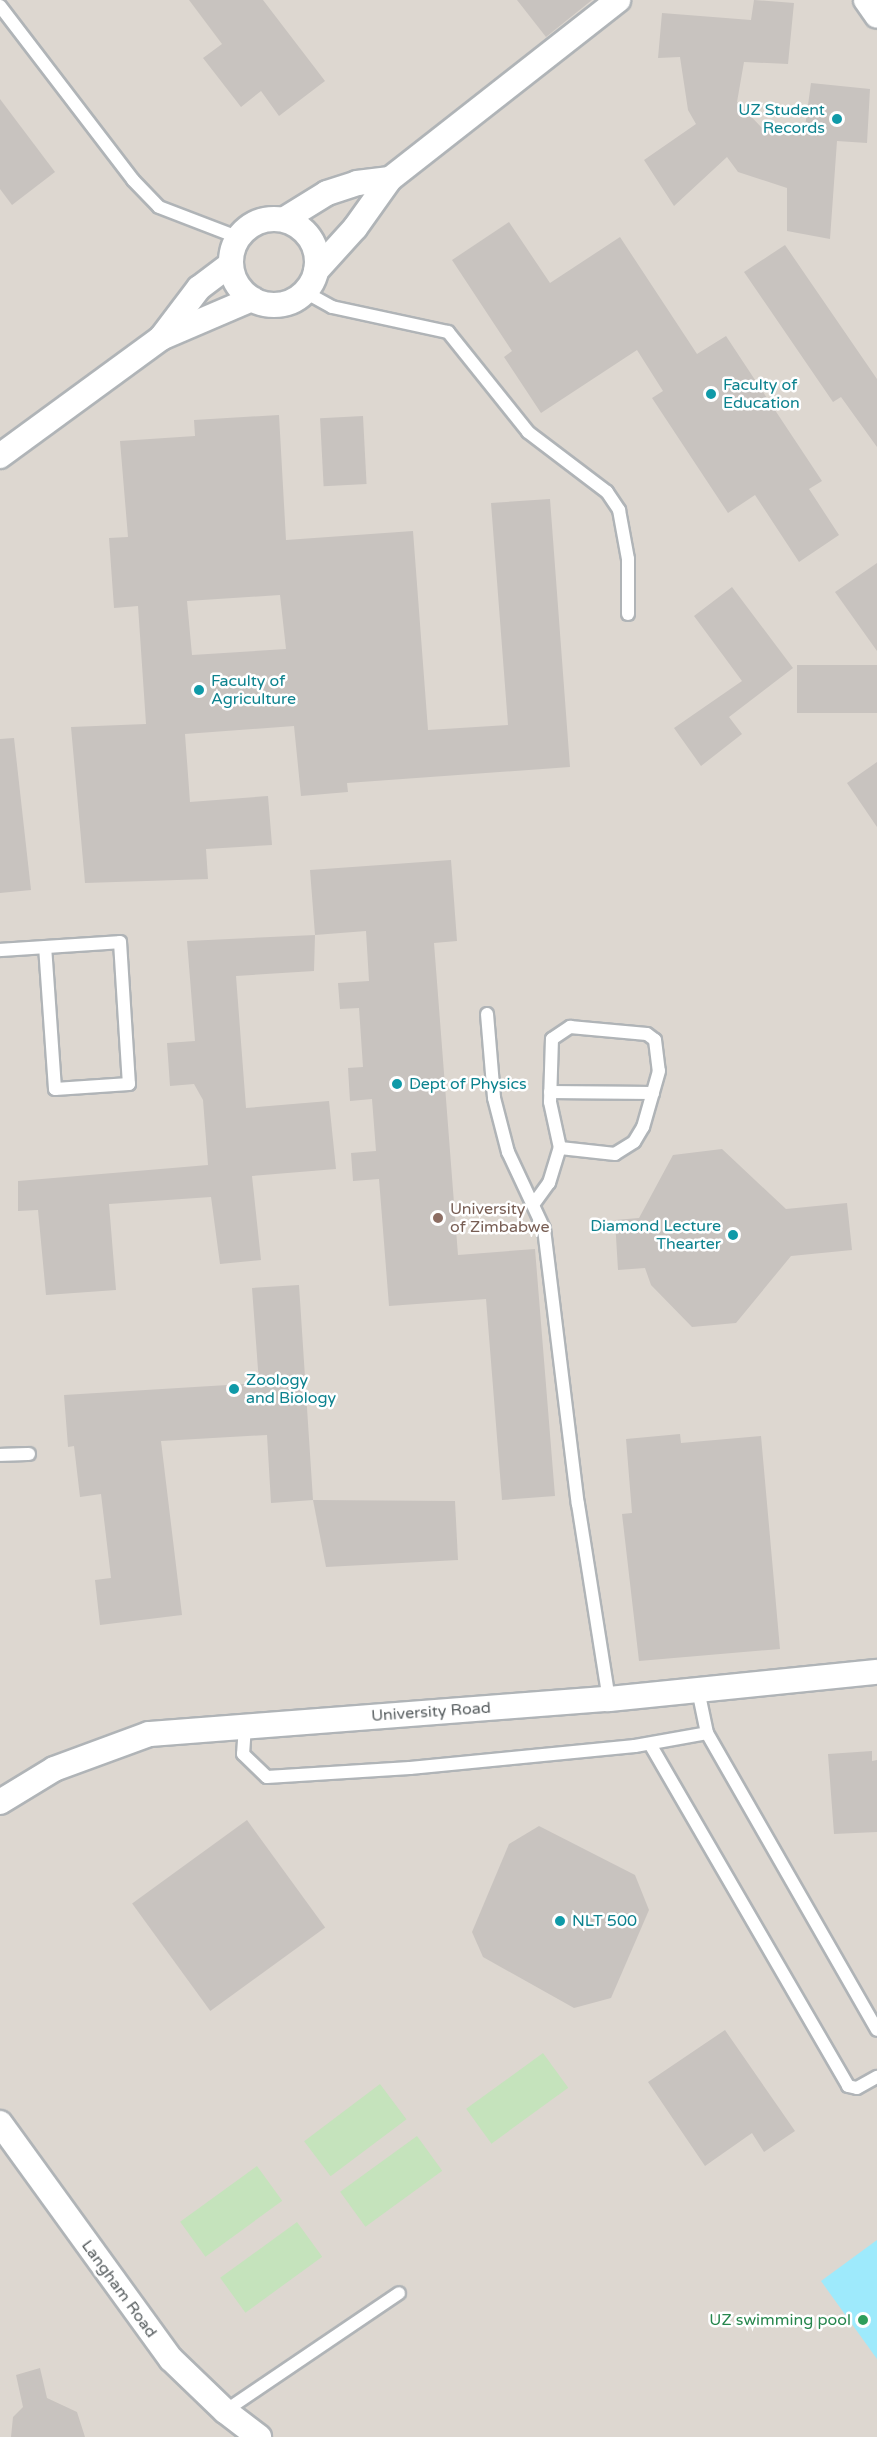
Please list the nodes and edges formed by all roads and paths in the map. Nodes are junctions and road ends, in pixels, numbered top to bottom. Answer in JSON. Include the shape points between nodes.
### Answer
{"nodes":[{"id":1,"x":618,"y":0,"type":"edge"},
{"id":2,"x":866,"y":0,"type":"edge"},
{"id":3,"x":0,"y":6,"type":"edge"},
{"id":4,"x":877,"y":16,"type":"edge"},
{"id":5,"x":390,"y":179,"type":"junction"},
{"id":6,"x":285,"y":219,"type":"junction"},
{"id":7,"x":237,"y":237,"type":"junction"},
{"id":8,"x":230,"y":265,"type":"junction"},
{"id":9,"x":316,"y":270,"type":"junction"},
{"id":10,"x":305,"y":292,"type":"junction"},
{"id":11,"x":252,"y":299,"type":"junction"},
{"id":12,"x":161,"y":338,"type":"junction"},
{"id":13,"x":0,"y":456,"type":"edge"},
{"id":14,"x":628,"y":614,"type":"dead end"},
{"id":15,"x":45,"y":947,"type":"junction"},
{"id":16,"x":0,"y":950,"type":"edge"},
{"id":17,"x":487,"y":1014,"type":"dead end"},
{"id":18,"x":550,"y":1092,"type":"junction"},
{"id":19,"x":653,"y":1093,"type":"junction"},
{"id":20,"x":560,"y":1148,"type":"junction"},
{"id":21,"x":535,"y":1202,"type":"junction"},
{"id":22,"x":29,"y":1454,"type":"dead end"},
{"id":23,"x":0,"y":1455,"type":"edge"},
{"id":24,"x":877,"y":1672,"type":"edge"},
{"id":25,"x":698,"y":1690,"type":"junction"},
{"id":26,"x":609,"y":1699,"type":"junction"},
{"id":27,"x":245,"y":1726,"type":"junction"},
{"id":28,"x":707,"y":1733,"type":"junction"},
{"id":29,"x":650,"y":1744,"type":"junction"},
{"id":30,"x":0,"y":1802,"type":"edge"},
{"id":31,"x":877,"y":2030,"type":"edge"},
{"id":32,"x":877,"y":2077,"type":"edge"},
{"id":33,"x":0,"y":2123,"type":"edge"},
{"id":34,"x":399,"y":2293,"type":"dead end"},
{"id":35,"x":225,"y":2411,"type":"junction"},
{"id":36,"x":260,"y":2437,"type":"edge"}],
"edges":[{"from":1,"to":5,"type":"street"},
{"from":2,"to":4,"type":"street"},
{"from":3,"to":7,"type":"lane","via":[[133,180],[159,207]]},
{"from":5,"to":6,"type":"street","via":[[357,183],[327,193]]},
{"from":5,"to":9,"type":"street","via":[[355,228]]},
{"from":6,"to":7,"type":"street","via":[[267,219]]},
{"from":6,"to":9,"type":"street","via":[[310,239]]},
{"from":7,"to":8,"type":"street"},
{"from":8,"to":11,"type":"street","via":[[240,288]]},
{"from":8,"to":12,"type":"street","via":[[199,288]]},
{"from":9,"to":10,"type":"street"},
{"from":10,"to":11,"type":"street","via":[[275,305]]},
{"from":10,"to":14,"type":"lane","via":[[332,307],[448,332],[528,432],[607,492],[619,510],[628,559]]},
{"from":11,"to":12,"type":"street"},
{"from":12,"to":13,"type":"street"},
{"from":15,"to":15,"type":"lane","via":[[120,942],[129,1084],[55,1089]]},
{"from":15,"to":16,"type":"lane"},
{"from":17,"to":21,"type":"lane","via":[[494,1098],[508,1152]]},
{"from":18,"to":19,"type":"lane"},
{"from":18,"to":19,"type":"lane","via":[[548,1048],[552,1039],[570,1027],[647,1034],[659,1052]]},
{"from":18,"to":20,"type":"lane"},
{"from":19,"to":20,"type":"lane","via":[[643,1127],[624,1150],[602,1155]]},
{"from":20,"to":21,"type":"lane","via":[[549,1184]]},
{"from":21,"to":26,"type":"lane","via":[[544,1228],[578,1504]]},
{"from":22,"to":23,"type":"lane"},
{"from":24,"to":25,"type":"street","name":"University Road"},
{"from":25,"to":26,"type":"street","name":"University Road"},
{"from":25,"to":28,"type":"lane"},
{"from":26,"to":27,"type":"street","name":"University Road"},
{"from":27,"to":29,"type":"lane","via":[[243,1754],[267,1777]]},
{"from":27,"to":30,"type":"street","name":"University Road","via":[[149,1734],[54,1769]]},
{"from":28,"to":29,"type":"lane"},
{"from":28,"to":31,"type":"lane"},
{"from":29,"to":32,"type":"lane","via":[[848,2086],[869,2084]]},
{"from":33,"to":35,"type":"street","name":"Langham Road","via":[[137,2316],[171,2359]]},
{"from":34,"to":35,"type":"lane"},
{"from":35,"to":36,"type":"street","name":"Langham Road"}]}
